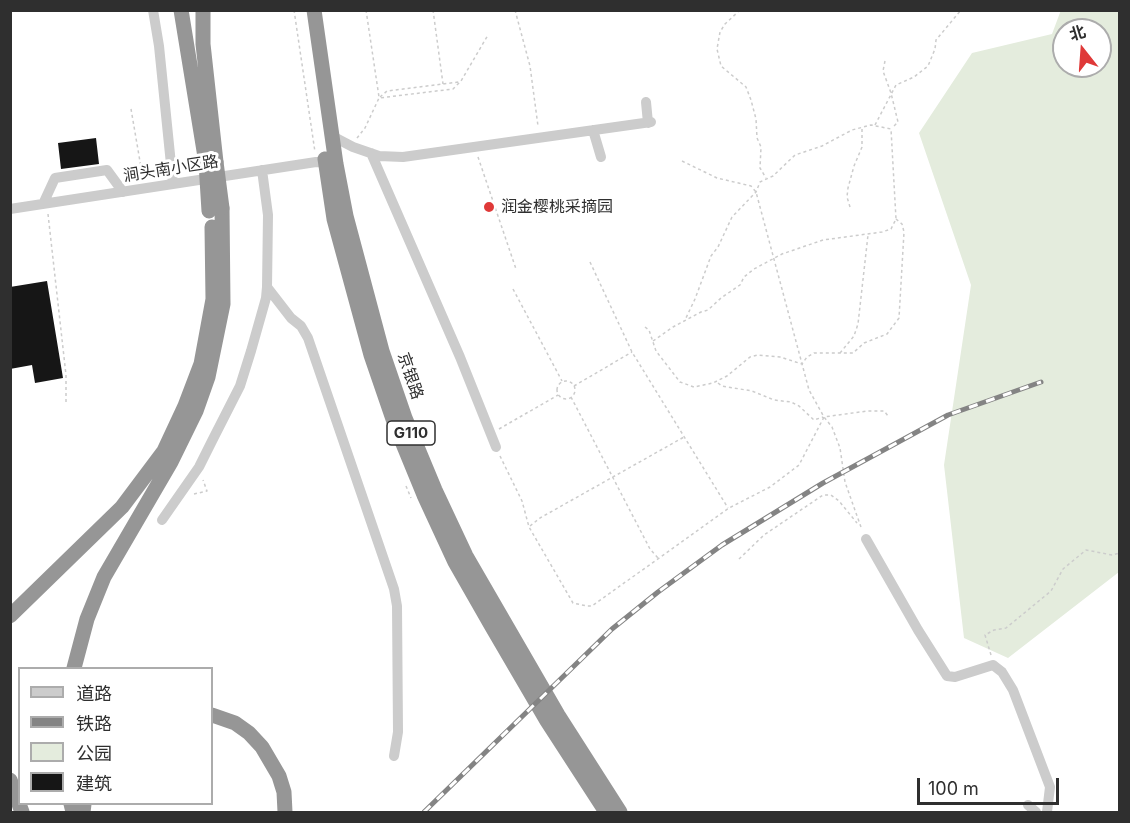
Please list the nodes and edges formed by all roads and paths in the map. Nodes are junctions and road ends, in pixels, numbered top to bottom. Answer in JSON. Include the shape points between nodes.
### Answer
{"nodes":[{"id":1,"x":153,"y":10,"type":"edge"},
{"id":2,"x":181,"y":10,"type":"edge"},
{"id":3,"x":202,"y":10,"type":"edge"},
{"id":4,"x":303,"y":10,"type":"edge"},
{"id":5,"x":314,"y":10,"type":"edge"},
{"id":6,"x":366,"y":10,"type":"edge"},
{"id":7,"x":433,"y":10,"type":"edge"},
{"id":8,"x":515,"y":10,"type":"edge"},
{"id":9,"x":740,"y":10,"type":"edge"},
{"id":10,"x":961,"y":10,"type":"edge"},
{"id":11,"x":488,"y":35,"type":"dead end"},
{"id":12,"x":885,"y":61,"type":"dead end"},
{"id":13,"x":459,"y":82,"type":"junction"},
{"id":14,"x":442,"y":84,"type":"junction"},
{"id":15,"x":891,"y":93,"type":"junction"},
{"id":16,"x":380,"y":98,"type":"junction"},
{"id":17,"x":646,"y":102,"type":"dead end"},
{"id":18,"x":131,"y":109,"type":"dead end"},
{"id":19,"x":875,"y":126,"type":"junction"},
{"id":20,"x":862,"y":127,"type":"junction"},
{"id":21,"x":891,"y":129,"type":"junction"},
{"id":22,"x":593,"y":130,"type":"junction"},
{"id":23,"x":332,"y":136,"type":"junction"},
{"id":24,"x":539,"y":139,"type":"junction"},
{"id":25,"x":351,"y":146,"type":"junction"},
{"id":26,"x":474,"y":148,"type":"junction"},
{"id":27,"x":371,"y":153,"type":"junction"},
{"id":28,"x":601,"y":157,"type":"dead end"},
{"id":29,"x":682,"y":161,"type":"dead end"},
{"id":30,"x":211,"y":162,"type":"junction"},
{"id":31,"x":331,"y":163,"type":"junction"},
{"id":32,"x":262,"y":170,"type":"junction"},
{"id":33,"x":767,"y":179,"type":"junction"},
{"id":34,"x":173,"y":184,"type":"junction"},
{"id":35,"x":144,"y":189,"type":"junction"},
{"id":36,"x":123,"y":192,"type":"junction"},
{"id":37,"x":756,"y":192,"type":"junction"},
{"id":38,"x":45,"y":204,"type":"junction"},
{"id":39,"x":850,"y":207,"type":"dead end"},
{"id":40,"x":10,"y":209,"type":"edge"},
{"id":41,"x":214,"y":209,"type":"junction"},
{"id":42,"x":896,"y":219,"type":"junction"},
{"id":43,"x":868,"y":234,"type":"junction"},
{"id":44,"x":774,"y":259,"type":"junction"},
{"id":45,"x":590,"y":262,"type":"dead end"},
{"id":46,"x":516,"y":269,"type":"dead end"},
{"id":47,"x":267,"y":287,"type":"junction"},
{"id":48,"x":513,"y":289,"type":"dead end"},
{"id":49,"x":685,"y":320,"type":"junction"},
{"id":50,"x":645,"y":327,"type":"dead end"},
{"id":51,"x":653,"y":341,"type":"junction"},
{"id":52,"x":632,"y":352,"type":"junction"},
{"id":53,"x":839,"y":353,"type":"junction"},
{"id":54,"x":802,"y":364,"type":"junction"},
{"id":55,"x":562,"y":381,"type":"junction"},
{"id":56,"x":716,"y":382,"type":"junction"},
{"id":57,"x":574,"y":386,"type":"junction"},
{"id":58,"x":558,"y":395,"type":"junction"},
{"id":59,"x":571,"y":397,"type":"junction"},
{"id":60,"x":66,"y":402,"type":"dead end"},
{"id":61,"x":824,"y":417,"type":"junction"},
{"id":62,"x":890,"y":417,"type":"dead end"},
{"id":63,"x":491,"y":434,"type":"junction"},
{"id":64,"x":684,"y":436,"type":"junction"},
{"id":65,"x":496,"y":447,"type":"joint"},
{"id":66,"x":612,"y":476,"type":"junction"},
{"id":67,"x":729,"y":508,"type":"junction"},
{"id":68,"x":162,"y":520,"type":"dead end"},
{"id":69,"x":860,"y":526,"type":"junction"},
{"id":70,"x":530,"y":527,"type":"junction"},
{"id":71,"x":866,"y":539,"type":"joint"},
{"id":72,"x":1119,"y":553,"type":"edge"},
{"id":73,"x":658,"y":559,"type":"junction"},
{"id":74,"x":739,"y":559,"type":"dead end"},
{"id":75,"x":10,"y":614,"type":"edge"},
{"id":76,"x":992,"y":660,"type":"dead end"},
{"id":77,"x":75,"y":667,"type":"edge"},
{"id":78,"x":213,"y":715,"type":"edge"},
{"id":79,"x":394,"y":756,"type":"dead end"},
{"id":80,"x":10,"y":780,"type":"edge"},
{"id":81,"x":18,"y":802,"type":"edge"},
{"id":82,"x":285,"y":813,"type":"edge"},
{"id":83,"x":606,"y":813,"type":"edge"},
{"id":84,"x":620,"y":813,"type":"edge"},
{"id":85,"x":1047,"y":813,"type":"edge"}],
"edges":[{"from":1,"to":34,"type":"street"},
{"from":2,"to":30,"type":"highway"},
{"from":3,"to":30,"type":"highway"},
{"from":4,"to":31,"type":"highway","name":"京银路","number":"G110"},
{"from":5,"to":23,"type":"highway","name":"京银路","number":"G110"},
{"from":6,"to":16,"type":"path"},
{"from":7,"to":14,"type":"path"},
{"from":8,"to":24,"type":"path","via":[[530,66]]},
{"from":9,"to":33,"type":"path","via":[[720,32],[717,49],[721,66],[746,87],[751,100],[761,147],[759,168]]},
{"from":10,"to":15,"type":"path","via":[[936,40],[928,66],[896,85]]},
{"from":11,"to":13,"type":"path"},
{"from":12,"to":15,"type":"path","via":[[883,71]]},
{"from":13,"to":14,"type":"path"},
{"from":13,"to":16,"type":"path","via":[[445,90]]},
{"from":14,"to":16,"type":"path","via":[[387,91]]},
{"from":15,"to":19,"type":"path"},
{"from":15,"to":21,"type":"path","via":[[898,122]]},
{"from":16,"to":25,"type":"path"},
{"from":17,"to":22,"type":"street","via":[[649,123]]},
{"from":18,"to":35,"type":"path"},
{"from":19,"to":20,"type":"path"},
{"from":19,"to":21,"type":"path"},
{"from":20,"to":33,"type":"path","via":[[795,155]]},
{"from":20,"to":39,"type":"path","via":[[862,147],[848,188]]},
{"from":21,"to":42,"type":"path"},
{"from":22,"to":24,"type":"street"},
{"from":22,"to":28,"type":"street"},
{"from":23,"to":25,"type":"street"},
{"from":23,"to":31,"type":"highway","name":"京银路","number":"G110"},
{"from":24,"to":26,"type":"street"},
{"from":25,"to":27,"type":"street"},
{"from":26,"to":27,"type":"street","via":[[403,157]]},
{"from":26,"to":46,"type":"path"},
{"from":27,"to":63,"type":"street"},
{"from":29,"to":37,"type":"path","via":[[717,178],[751,186]]},
{"from":30,"to":41,"type":"highway","bridge":true},
{"from":31,"to":32,"type":"street","name":"涧头南小区路"},
{"from":31,"to":83,"type":"highway","name":"京银路","number":"G110","via":[[334,219],[371,355],[424,495],[455,562],[491,625]]},
{"from":31,"to":84,"type":"highway","name":"京银路","number":"G110","via":[[386,362],[435,490],[501,619]]},
{"from":32,"to":34,"type":"street","name":"涧头南小区路"},
{"from":32,"to":47,"type":"street","via":[[268,215]]},
{"from":33,"to":37,"type":"path","via":[[760,182]]},
{"from":34,"to":35,"type":"street","name":"涧头南小区路"},
{"from":35,"to":36,"type":"street","name":"涧头南小区路"},
{"from":36,"to":38,"type":"street","name":"涧头南小区路"},
{"from":36,"to":38,"type":"street","via":[[107,170],[55,177]]},
{"from":37,"to":44,"type":"path"},
{"from":37,"to":49,"type":"path","via":[[732,217]]},
{"from":38,"to":40,"type":"street","name":"涧头南小区路"},
{"from":38,"to":60,"type":"path"},
{"from":41,"to":75,"type":"highway","via":[[212,297],[194,367],[159,449],[116,509]]},
{"from":41,"to":77,"type":"highway","via":[[223,304],[208,377],[171,462],[104,577],[87,619]]},
{"from":42,"to":43,"type":"path","via":[[891,229]]},
{"from":42,"to":53,"type":"path","via":[[904,232],[900,318],[887,334],[864,343],[853,353]]},
{"from":43,"to":44,"type":"path","via":[[823,240]]},
{"from":43,"to":53,"type":"path","via":[[858,324],[854,336]]},
{"from":44,"to":49,"type":"path","via":[[754,269],[708,310]]},
{"from":44,"to":54,"type":"path"},
{"from":45,"to":52,"type":"path"},
{"from":47,"to":68,"type":"street","via":[[240,386],[199,467]]},
{"from":47,"to":79,"type":"street","via":[[308,338],[394,589],[398,732]]},
{"from":48,"to":55,"type":"path"},
{"from":49,"to":51,"type":"path"},
{"from":50,"to":51,"type":"path"},
{"from":51,"to":56,"type":"path","via":[[680,382],[694,387]]},
{"from":52,"to":57,"type":"path"},
{"from":52,"to":64,"type":"path"},
{"from":53,"to":54,"type":"path","via":[[814,352]]},
{"from":54,"to":56,"type":"path","via":[[758,355]]},
{"from":54,"to":61,"type":"path","via":[[809,390]]},
{"from":55,"to":57,"type":"path"},
{"from":55,"to":58,"type":"path","via":[[557,387]]},
{"from":56,"to":61,"type":"path","via":[[791,402],[814,420]]},
{"from":57,"to":59,"type":"path"},
{"from":58,"to":59,"type":"path"},
{"from":58,"to":63,"type":"path"},
{"from":59,"to":66,"type":"path"},
{"from":61,"to":62,"type":"path","via":[[867,411],[884,411]]},
{"from":61,"to":67,"type":"path","via":[[799,465],[770,487]]},
{"from":61,"to":69,"type":"path","via":[[840,448],[845,482]]},
{"from":63,"to":65,"type":"street"},
{"from":64,"to":66,"type":"path"},
{"from":64,"to":67,"type":"path"},
{"from":65,"to":70,"type":"path"},
{"from":66,"to":70,"type":"path"},
{"from":66,"to":73,"type":"path"},
{"from":67,"to":73,"type":"path"},
{"from":69,"to":71,"type":"path"},
{"from":69,"to":74,"type":"path","via":[[839,501],[823,495],[764,535]]},
{"from":70,"to":73,"type":"path","via":[[573,603],[578,605],[592,606]]},
{"from":71,"to":85,"type":"street","via":[[947,676],[993,665],[1002,672],[1013,690],[1050,787]]},
{"from":72,"to":76,"type":"path","via":[[1086,550],[1063,569],[1051,591],[1006,628],[985,635]]},
{"from":78,"to":82,"type":"highway","via":[[235,723],[262,747],[279,776]]},
{"from":80,"to":81,"type":"highway"}]}
